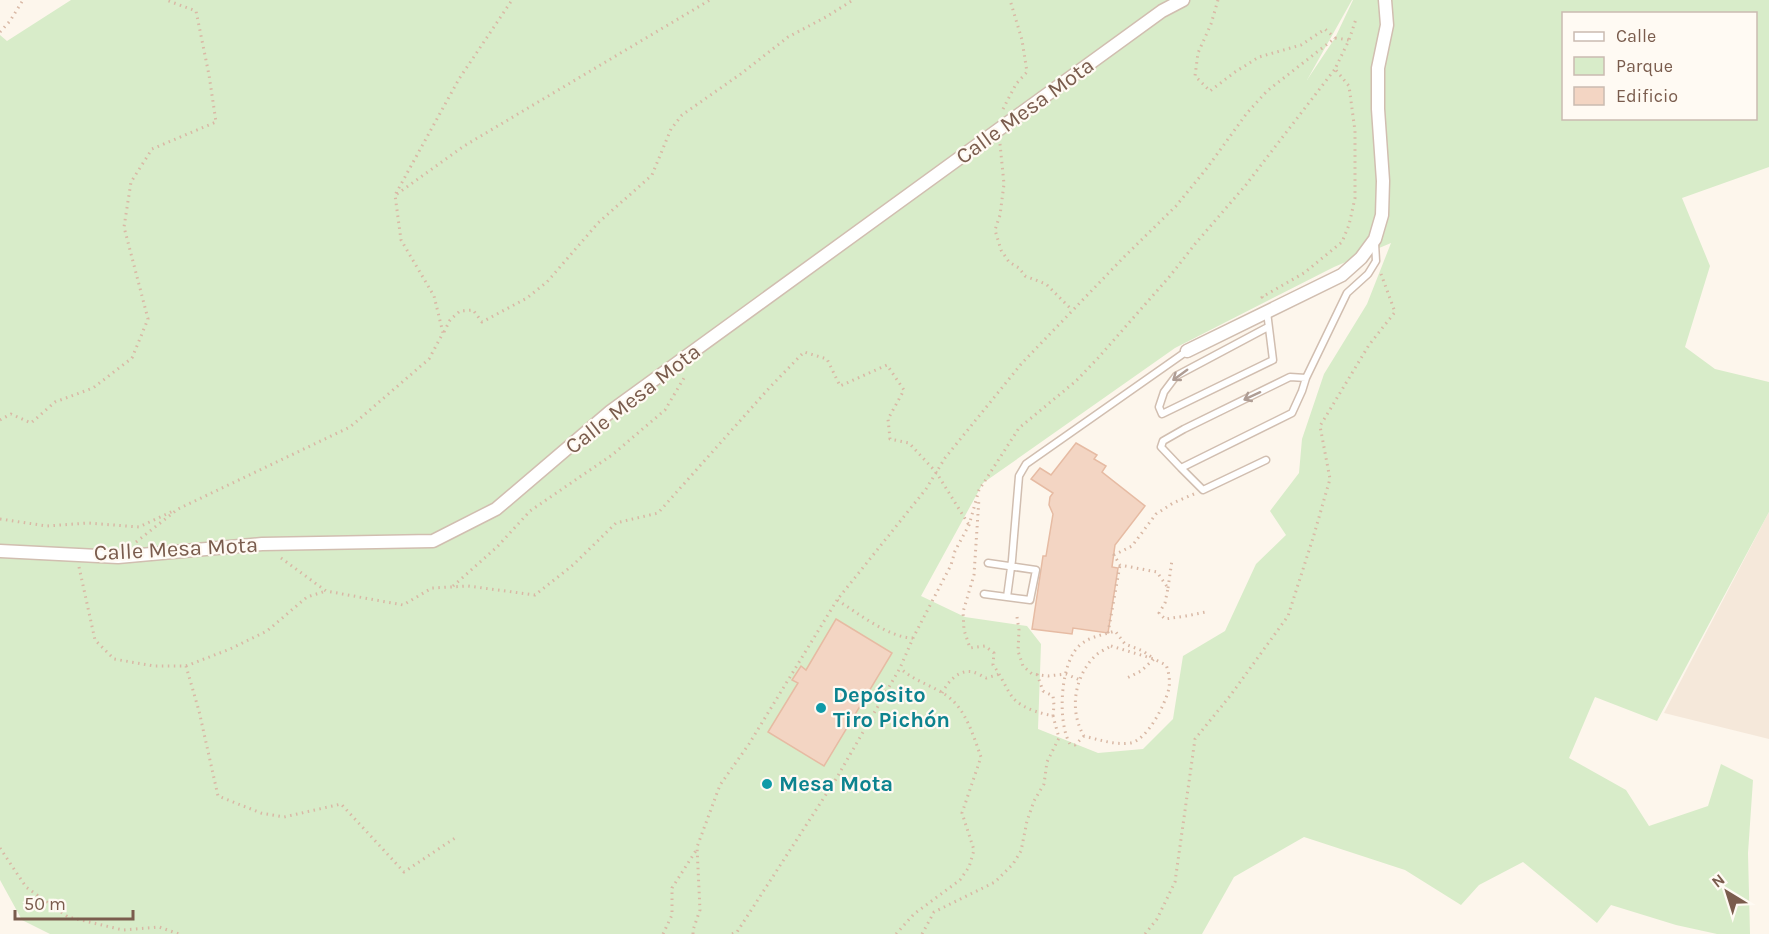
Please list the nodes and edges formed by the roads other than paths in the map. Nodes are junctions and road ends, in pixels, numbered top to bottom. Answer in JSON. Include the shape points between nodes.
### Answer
{"nodes":[{"id":1,"x":1183,"y":0,"type":"edge"},
{"id":2,"x":1384,"y":0,"type":"edge"},
{"id":3,"x":1374,"y":239,"type":"junction"},
{"id":4,"x":1267,"y":312,"type":"junction"},
{"id":5,"x":1268,"y":327,"type":"junction"},
{"id":6,"x":1187,"y":351,"type":"joint"},
{"id":7,"x":1306,"y":378,"type":"junction"},
{"id":8,"x":1266,"y":460,"type":"dead end"},
{"id":9,"x":1181,"y":468,"type":"junction"},
{"id":10,"x":0,"y":551,"type":"edge"},
{"id":11,"x":988,"y":563,"type":"dead end"},
{"id":12,"x":1012,"y":565,"type":"junction"},
{"id":13,"x":984,"y":594,"type":"dead end"},
{"id":14,"x":1007,"y":597,"type":"junction"}],
"edges":[{"from":1,"to":10,"type":"street","name":"Calle Mesa Mota","via":[[1162,11],[611,411],[496,509],[433,541],[262,544],[117,557]]},
{"from":2,"to":3,"type":"street","via":[[1387,25],[1378,69],[1382,214]]},
{"from":3,"to":4,"type":"street","via":[[1342,275]]},
{"from":3,"to":7,"type":"lane","via":[[1376,261],[1347,293]]},
{"from":4,"to":5,"type":"lane"},
{"from":4,"to":6,"type":"street"},
{"from":5,"to":5,"type":"lane","one_way":true,"via":[[1176,376],[1164,392],[1159,406],[1162,414],[1273,360]]},
{"from":6,"to":12,"type":"lane","via":[[1026,464],[1019,476]]},
{"from":7,"to":9,"type":"lane","via":[[1292,412]]},
{"from":7,"to":9,"type":"lane","one_way":true,"via":[[1290,377],[1163,441],[1161,447]]},
{"from":8,"to":9,"type":"lane","via":[[1203,490]]},
{"from":11,"to":12,"type":"lane"},
{"from":12,"to":14,"type":"lane"},
{"from":12,"to":14,"type":"lane","via":[[1036,570],[1030,600]]},
{"from":13,"to":14,"type":"lane"}]}
